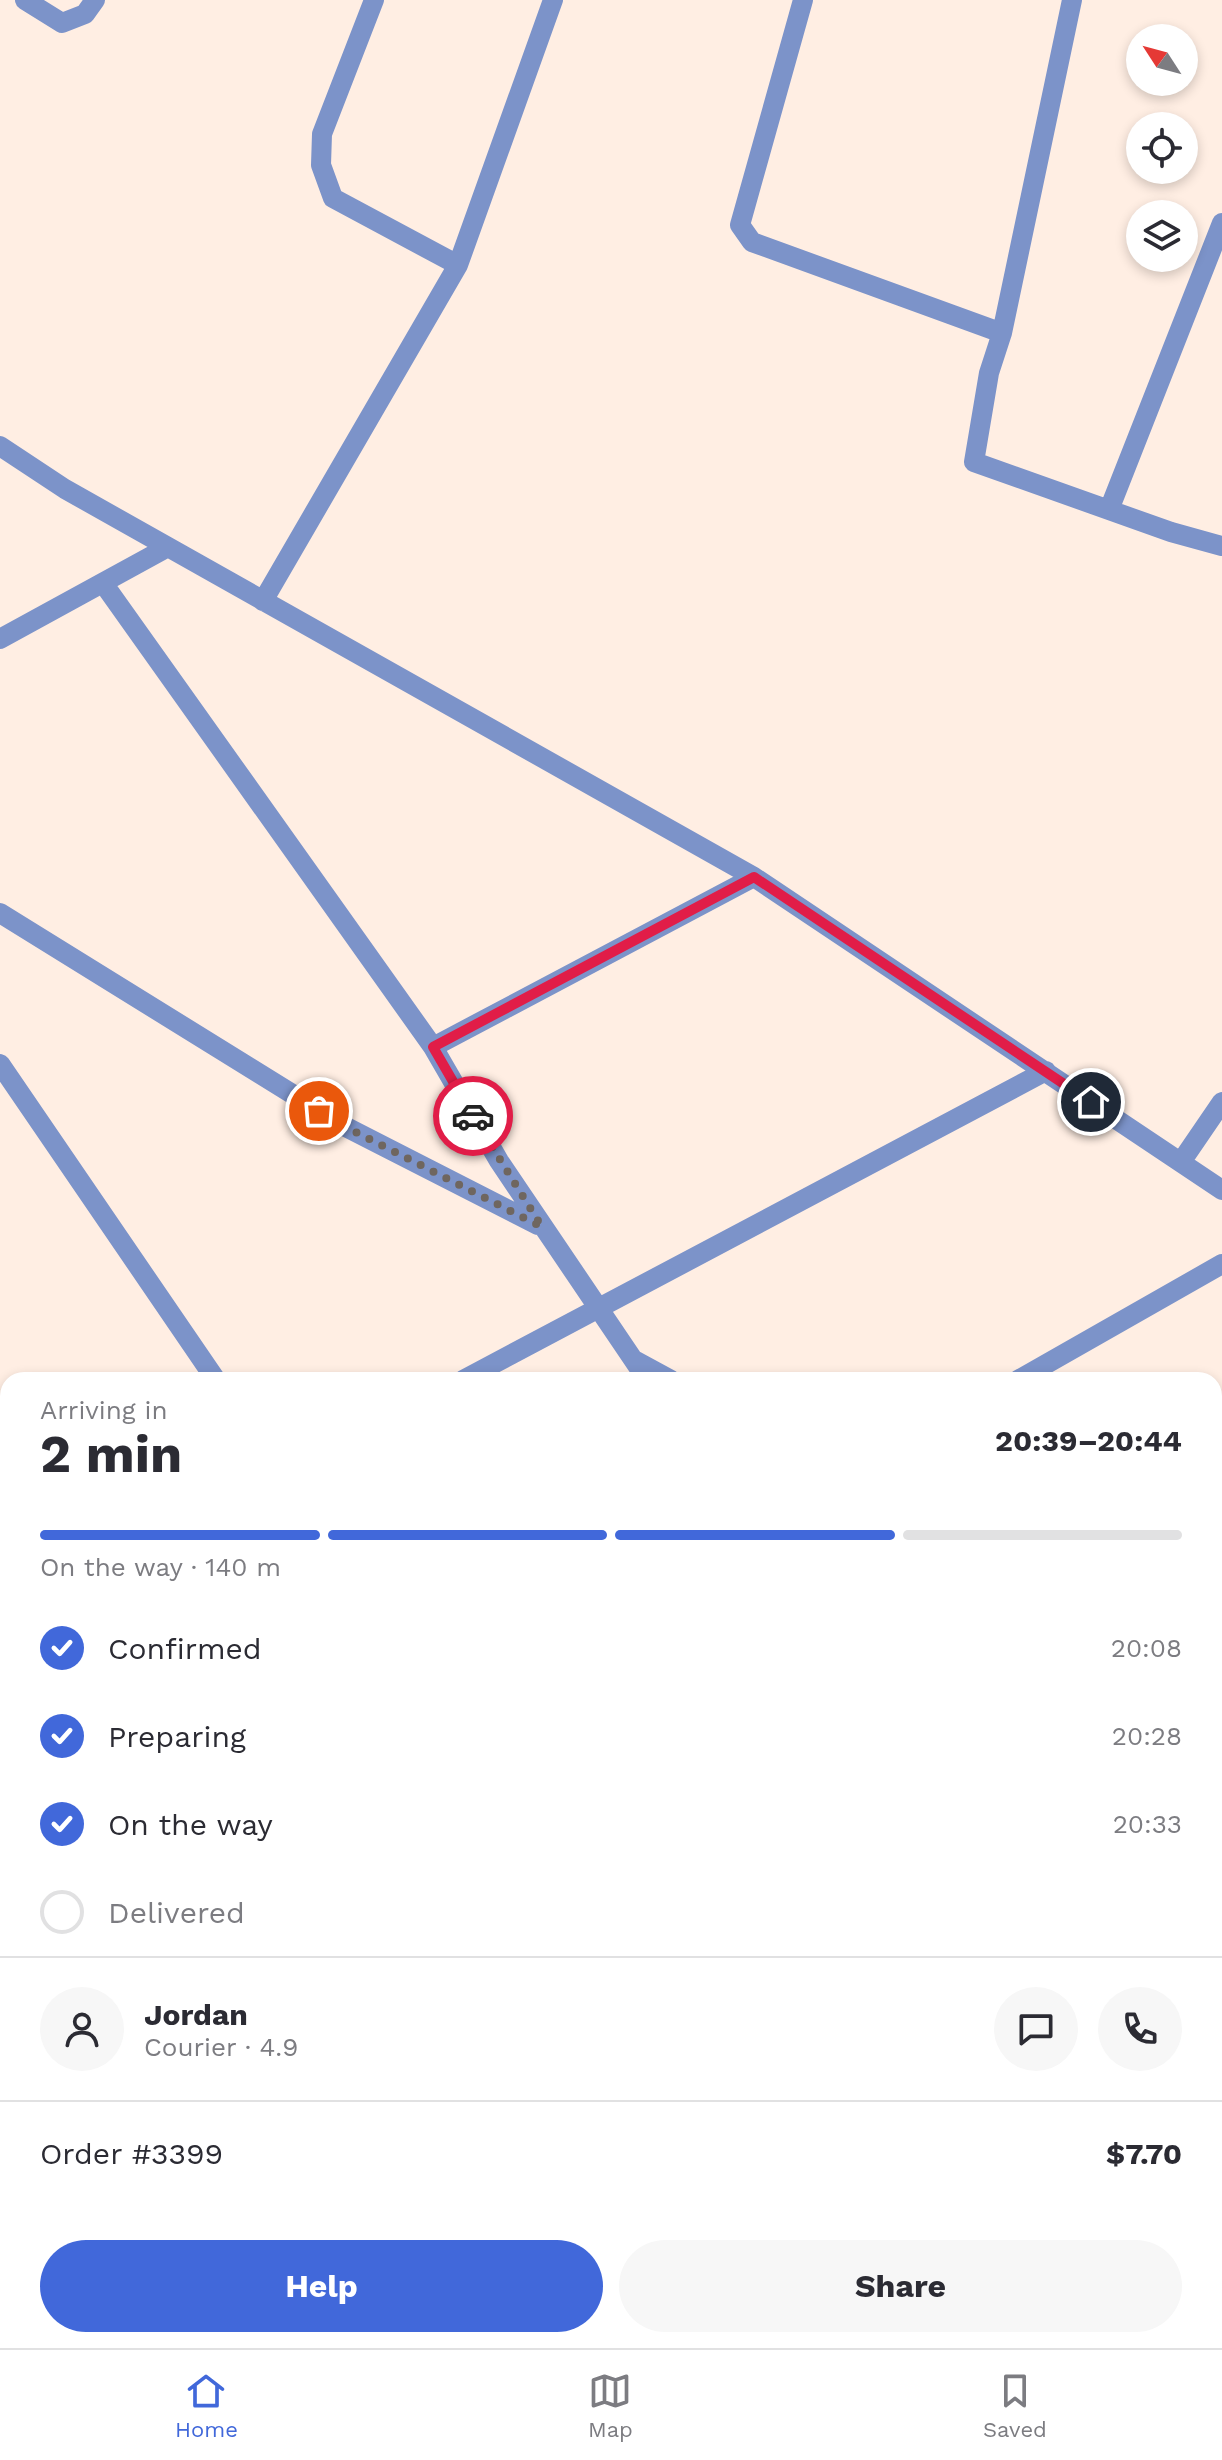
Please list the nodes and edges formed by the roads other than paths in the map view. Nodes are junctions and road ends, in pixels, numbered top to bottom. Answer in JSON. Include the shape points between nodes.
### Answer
{"nodes":[{"id":1,"x":25,"y":0,"type":"edge"},
{"id":2,"x":95,"y":0,"type":"edge"},
{"id":3,"x":374,"y":0,"type":"edge"},
{"id":4,"x":553,"y":0,"type":"edge"},
{"id":5,"x":803,"y":0,"type":"edge"},
{"id":6,"x":1072,"y":0,"type":"edge"},
{"id":7,"x":1222,"y":223,"type":"edge"},
{"id":8,"x":458,"y":265,"type":"junction"},
{"id":9,"x":1002,"y":333,"type":"junction"},
{"id":10,"x":0,"y":446,"type":"edge"},
{"id":11,"x":1109,"y":510,"type":"junction"},
{"id":12,"x":1222,"y":546,"type":"edge"},
{"id":13,"x":168,"y":547,"type":"junction"},
{"id":14,"x":103,"y":583,"type":"junction"},
{"id":15,"x":263,"y":601,"type":"junction"},
{"id":16,"x":0,"y":639,"type":"edge"},
{"id":17,"x":754,"y":877,"type":"junction"},
{"id":18,"x":0,"y":913,"type":"edge"},
{"id":19,"x":433,"y":1047,"type":"junction"},
{"id":20,"x":0,"y":1064,"type":"edge"},
{"id":21,"x":1046,"y":1071,"type":"junction"},
{"id":22,"x":1222,"y":1102,"type":"edge"},
{"id":23,"x":1181,"y":1162,"type":"junction"},
{"id":24,"x":1222,"y":1190,"type":"edge"},
{"id":25,"x":542,"y":1227,"type":"junction"},
{"id":26,"x":1222,"y":1264,"type":"edge"},
{"id":27,"x":599,"y":1307,"type":"junction"},
{"id":28,"x":634,"y":1360,"type":"junction"},
{"id":29,"x":211,"y":1372,"type":"edge"},
{"id":30,"x":478,"y":1372,"type":"edge"},
{"id":31,"x":642,"y":1372,"type":"edge"},
{"id":32,"x":656,"y":1372,"type":"edge"},
{"id":33,"x":1032,"y":1372,"type":"edge"}],
"edges":[{"from":1,"to":2,"type":"street","via":[[62,23],[85,14]]},
{"from":3,"to":8,"type":"street","via":[[322,134],[321,165],[333,198]]},
{"from":4,"to":8,"type":"street"},
{"from":5,"to":9,"type":"street","via":[[740,225],[752,242]]},
{"from":6,"to":9,"type":"street"},
{"from":7,"to":11,"type":"street"},
{"from":8,"to":15,"type":"street"},
{"from":9,"to":11,"type":"street","via":[[989,373],[974,462]]},
{"from":10,"to":13,"type":"street"},
{"from":11,"to":12,"type":"street"},
{"from":13,"to":14,"type":"street"},
{"from":13,"to":15,"type":"street"},
{"from":14,"to":16,"type":"street"},
{"from":14,"to":19,"type":"street"},
{"from":15,"to":17,"type":"street"},
{"from":17,"to":19,"type":"street"},
{"from":17,"to":21,"type":"street"},
{"from":18,"to":25,"type":"street","via":[[344,1126]]},
{"from":19,"to":25,"type":"street"},
{"from":20,"to":29,"type":"street"},
{"from":21,"to":23,"type":"street"},
{"from":21,"to":27,"type":"street"},
{"from":22,"to":23,"type":"street"},
{"from":23,"to":24,"type":"street"},
{"from":25,"to":27,"type":"street"},
{"from":26,"to":33,"type":"street"},
{"from":27,"to":28,"type":"street"},
{"from":27,"to":30,"type":"street"},
{"from":28,"to":31,"type":"street"},
{"from":28,"to":32,"type":"street"}]}
